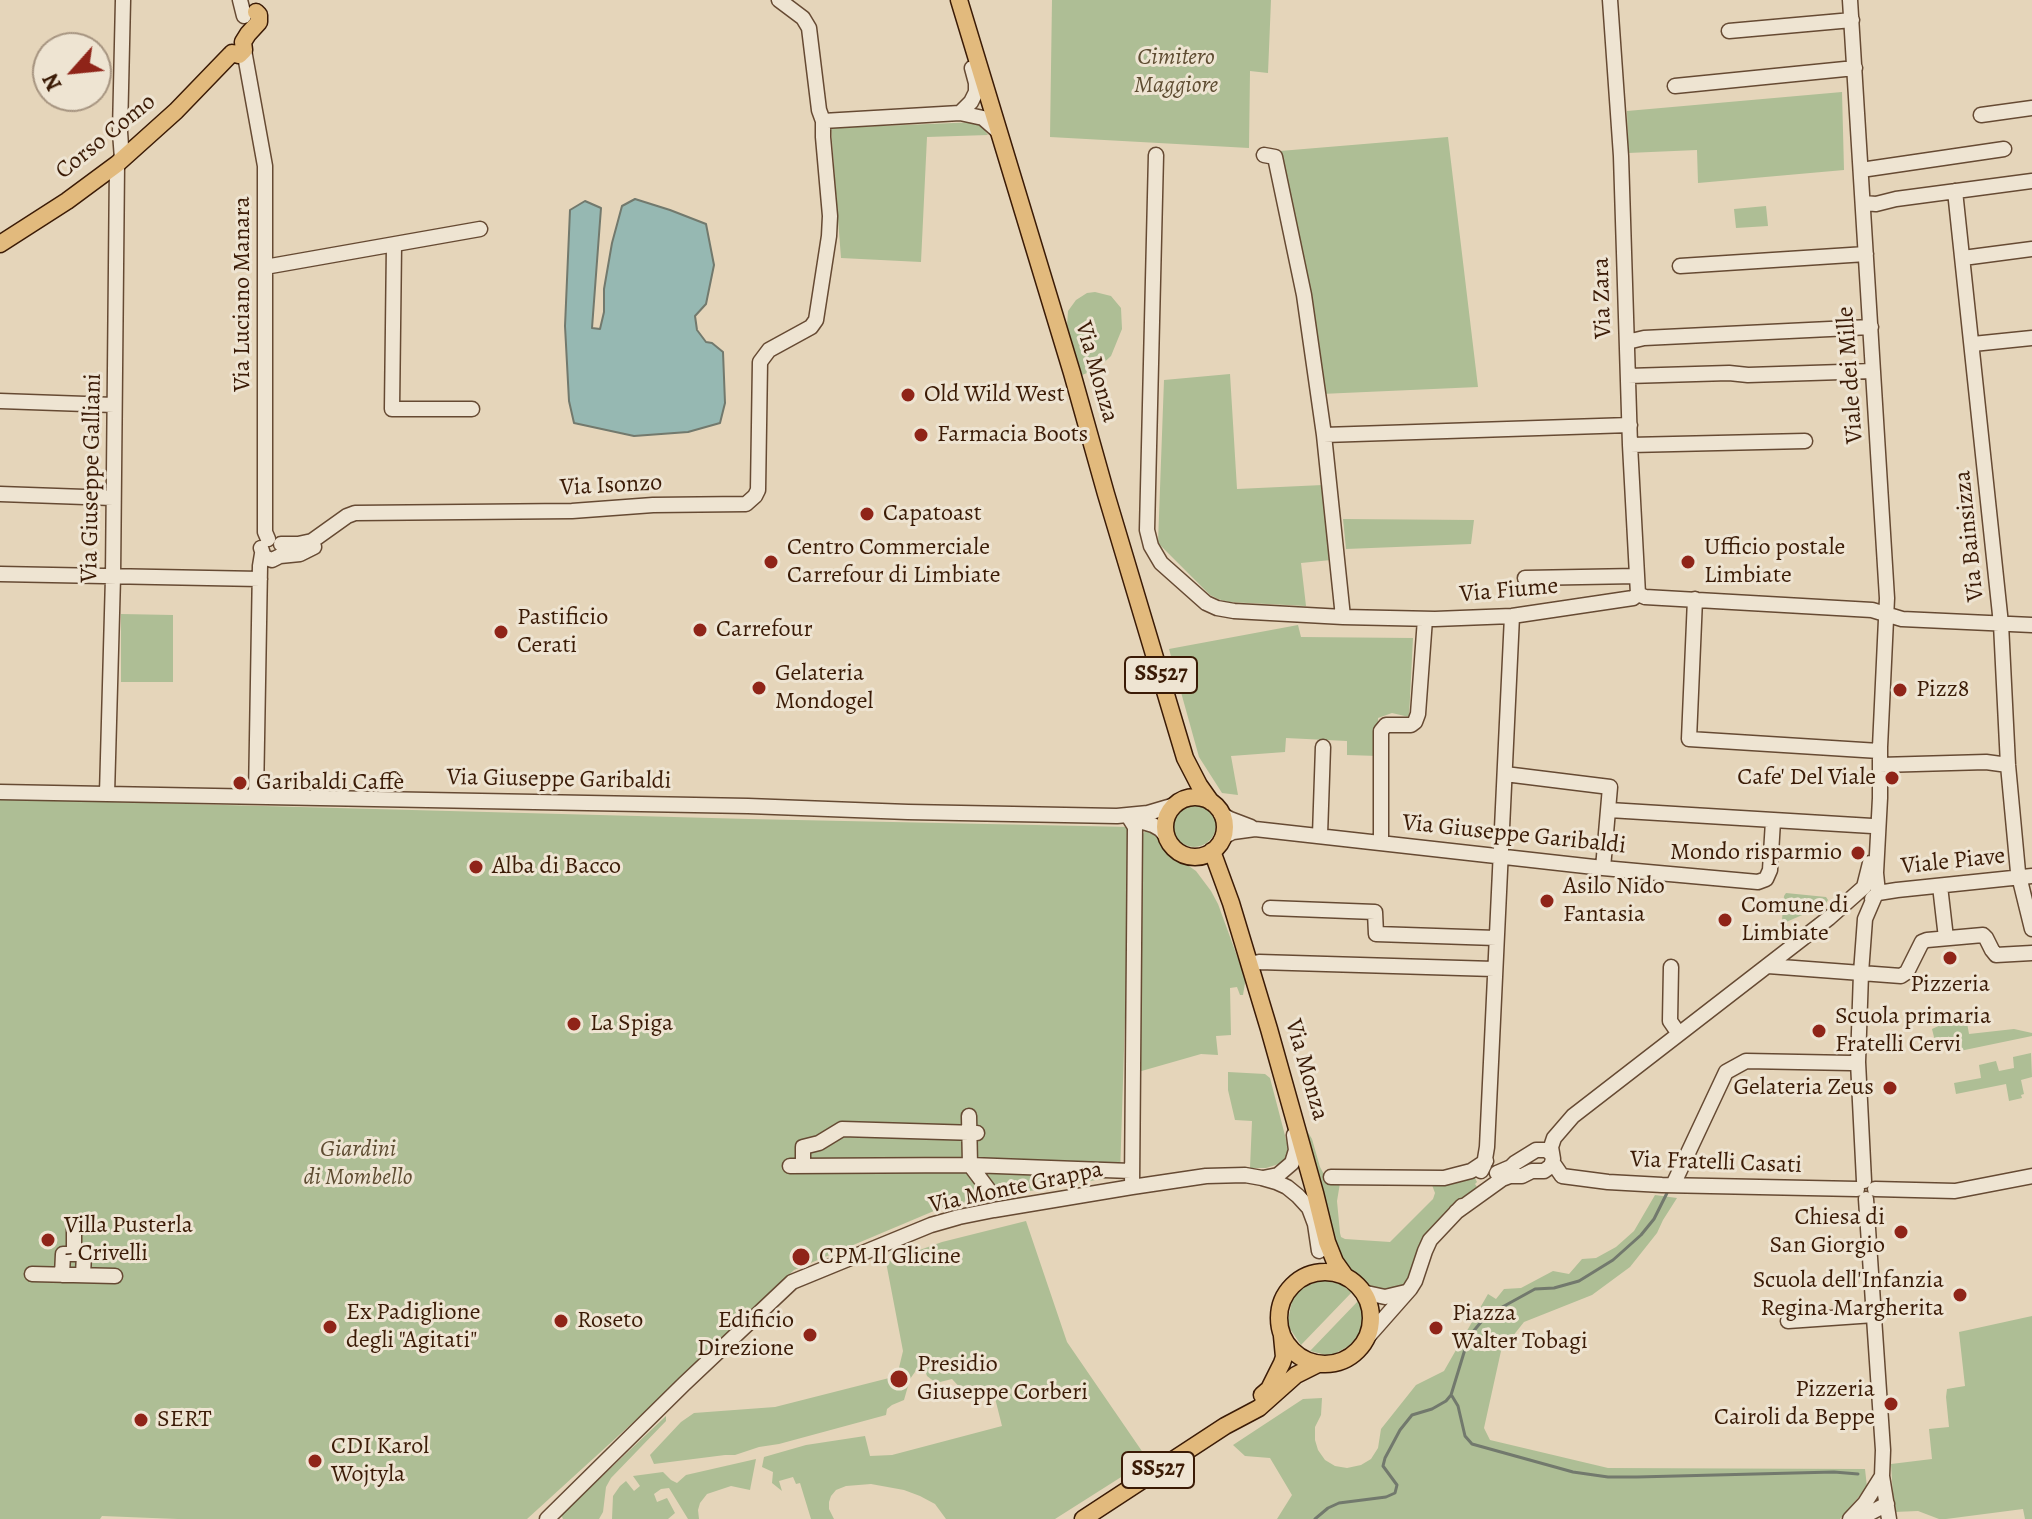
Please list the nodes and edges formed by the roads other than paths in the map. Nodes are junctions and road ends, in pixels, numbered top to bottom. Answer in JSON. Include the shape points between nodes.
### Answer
{"nodes":[{"id":1,"x":123,"y":0,"type":"edge"},
{"id":2,"x":779,"y":0,"type":"edge"},
{"id":3,"x":959,"y":0,"type":"edge"},
{"id":4,"x":1610,"y":0,"type":"edge"},
{"id":5,"x":1850,"y":0,"type":"edge"},
{"id":6,"x":252,"y":7,"type":"edge"},
{"id":7,"x":1852,"y":20,"type":"junction"},
{"id":8,"x":966,"y":23,"type":"junction"},
{"id":9,"x":1729,"y":31,"type":"dead end"},
{"id":10,"x":238,"y":52,"type":"junction"},
{"id":11,"x":1855,"y":68,"type":"junction"},
{"id":12,"x":1675,"y":86,"type":"dead end"},
{"id":13,"x":2032,"y":108,"type":"edge"},
{"id":14,"x":960,"y":113,"type":"junction"},
{"id":15,"x":1981,"y":115,"type":"dead end"},
{"id":16,"x":823,"y":121,"type":"junction"},
{"id":17,"x":999,"y":132,"type":"junction"},
{"id":18,"x":2004,"y":149,"type":"dead end"},
{"id":19,"x":1156,"y":155,"type":"dead end"},
{"id":20,"x":1270,"y":156,"type":"dead end"},
{"id":21,"x":119,"y":162,"type":"junction"},
{"id":22,"x":1861,"y":170,"type":"junction"},
{"id":23,"x":2032,"y":181,"type":"edge"},
{"id":24,"x":1955,"y":191,"type":"junction"},
{"id":25,"x":1863,"y":203,"type":"junction"},
{"id":26,"x":480,"y":229,"type":"dead end"},
{"id":27,"x":0,"y":244,"type":"edge"},
{"id":28,"x":394,"y":245,"type":"junction"},
{"id":29,"x":2032,"y":249,"type":"edge"},
{"id":30,"x":1866,"y":254,"type":"junction"},
{"id":31,"x":1963,"y":258,"type":"junction"},
{"id":32,"x":1680,"y":266,"type":"dead end"},
{"id":33,"x":265,"y":267,"type":"junction"},
{"id":34,"x":1871,"y":327,"type":"junction"},
{"id":35,"x":2032,"y":338,"type":"edge"},
{"id":36,"x":1627,"y":342,"type":"junction"},
{"id":37,"x":1973,"y":344,"type":"junction"},
{"id":38,"x":1873,"y":371,"type":"junction"},
{"id":39,"x":1628,"y":376,"type":"junction"},
{"id":40,"x":0,"y":401,"type":"edge"},
{"id":41,"x":114,"y":405,"type":"junction"},
{"id":42,"x":472,"y":409,"type":"dead end"},
{"id":43,"x":1630,"y":425,"type":"junction"},
{"id":44,"x":1324,"y":435,"type":"junction"},
{"id":45,"x":1805,"y":441,"type":"dead end"},
{"id":46,"x":1630,"y":445,"type":"junction"},
{"id":47,"x":0,"y":494,"type":"edge"},
{"id":48,"x":113,"y":498,"type":"junction"},
{"id":49,"x":272,"y":551,"type":"junction"},
{"id":50,"x":0,"y":574,"type":"edge"},
{"id":51,"x":1637,"y":576,"type":"junction"},
{"id":52,"x":113,"y":577,"type":"junction"},
{"id":53,"x":260,"y":577,"type":"junction"},
{"id":54,"x":1525,"y":578,"type":"dead end"},
{"id":55,"x":1638,"y":594,"type":"junction"},
{"id":56,"x":1695,"y":599,"type":"junction"},
{"id":57,"x":1887,"y":615,"type":"junction"},
{"id":58,"x":1512,"y":616,"type":"junction"},
{"id":59,"x":1343,"y":617,"type":"junction"},
{"id":60,"x":1425,"y":619,"type":"junction"},
{"id":61,"x":2001,"y":624,"type":"junction"},
{"id":62,"x":2032,"y":625,"type":"edge"},
{"id":63,"x":1323,"y":747,"type":"dead end"},
{"id":64,"x":1880,"y":754,"type":"junction"},
{"id":65,"x":1185,"y":758,"type":"junction"},
{"id":66,"x":2008,"y":765,"type":"junction"},
{"id":67,"x":1505,"y":774,"type":"junction"},
{"id":68,"x":0,"y":792,"type":"edge"},
{"id":69,"x":107,"y":794,"type":"junction"},
{"id":70,"x":256,"y":797,"type":"junction"},
{"id":71,"x":1178,"y":802,"type":"junction"},
{"id":72,"x":1216,"y":808,"type":"junction"},
{"id":73,"x":1609,"y":810,"type":"junction"},
{"id":74,"x":1123,"y":818,"type":"junction"},
{"id":75,"x":1773,"y":821,"type":"junction"},
{"id":76,"x":1872,"y":826,"type":"junction"},
{"id":77,"x":1255,"y":829,"type":"junction"},
{"id":78,"x":1320,"y":835,"type":"junction"},
{"id":79,"x":1167,"y":837,"type":"junction"},
{"id":80,"x":1381,"y":842,"type":"junction"},
{"id":81,"x":1217,"y":846,"type":"junction"},
{"id":82,"x":1500,"y":856,"type":"junction"},
{"id":83,"x":1191,"y":857,"type":"junction"},
{"id":84,"x":1603,"y":868,"type":"junction"},
{"id":85,"x":2025,"y":877,"type":"edge"},
{"id":86,"x":1940,"y":886,"type":"junction"},
{"id":87,"x":1873,"y":893,"type":"junction"},
{"id":88,"x":1270,"y":908,"type":"dead end"},
{"id":89,"x":2032,"y":929,"type":"edge"},
{"id":90,"x":1496,"y":938,"type":"junction"},
{"id":91,"x":1946,"y":938,"type":"junction"},
{"id":92,"x":1241,"y":939,"type":"junction"},
{"id":93,"x":2032,"y":953,"type":"edge"},
{"id":94,"x":1249,"y":964,"type":"junction"},
{"id":95,"x":1768,"y":966,"type":"junction"},
{"id":96,"x":1671,"y":967,"type":"dead end"},
{"id":97,"x":1494,"y":969,"type":"junction"},
{"id":98,"x":1861,"y":973,"type":"junction"},
{"id":99,"x":1739,"y":988,"type":"junction"},
{"id":100,"x":1679,"y":1034,"type":"junction"},
{"id":101,"x":1661,"y":1049,"type":"junction"},
{"id":102,"x":1851,"y":1063,"type":"dead end"},
{"id":103,"x":1291,"y":1105,"type":"junction"},
{"id":104,"x":969,"y":1116,"type":"dead end"},
{"id":105,"x":1573,"y":1116,"type":"junction"},
{"id":106,"x":973,"y":1133,"type":"junction"},
{"id":107,"x":1536,"y":1150,"type":"junction"},
{"id":108,"x":1550,"y":1163,"type":"junction"},
{"id":109,"x":970,"y":1165,"type":"junction"},
{"id":110,"x":1484,"y":1165,"type":"junction"},
{"id":111,"x":1515,"y":1168,"type":"junction"},
{"id":112,"x":2032,"y":1176,"type":"edge"},
{"id":113,"x":1331,"y":1177,"type":"dead end"},
{"id":114,"x":1262,"y":1178,"type":"junction"},
{"id":115,"x":1131,"y":1179,"type":"junction"},
{"id":116,"x":1673,"y":1185,"type":"junction"},
{"id":117,"x":988,"y":1189,"type":"dead end"},
{"id":118,"x":1865,"y":1190,"type":"junction"},
{"id":119,"x":1456,"y":1212,"type":"junction"},
{"id":120,"x":1320,"y":1216,"type":"junction"},
{"id":121,"x":74,"y":1229,"type":"dead end"},
{"id":122,"x":1319,"y":1251,"type":"junction"},
{"id":123,"x":74,"y":1254,"type":"dead end"},
{"id":124,"x":32,"y":1274,"type":"dead end"},
{"id":125,"x":62,"y":1275,"type":"junction"},
{"id":126,"x":83,"y":1275,"type":"junction"},
{"id":127,"x":115,"y":1276,"type":"dead end"},
{"id":128,"x":1345,"y":1276,"type":"junction"},
{"id":129,"x":1298,"y":1280,"type":"junction"},
{"id":130,"x":1410,"y":1289,"type":"junction"},
{"id":131,"x":1362,"y":1292,"type":"junction"},
{"id":132,"x":1874,"y":1315,"type":"junction"},
{"id":133,"x":1788,"y":1321,"type":"dead end"},
{"id":134,"x":1281,"y":1331,"type":"junction"},
{"id":135,"x":1365,"y":1340,"type":"junction"},
{"id":136,"x":1318,"y":1364,"type":"junction"},
{"id":137,"x":1233,"y":1422,"type":"junction"},
{"id":138,"x":1881,"y":1478,"type":"junction"},
{"id":139,"x":1888,"y":1512,"type":"edge"},
{"id":140,"x":1866,"y":1514,"type":"edge"},
{"id":141,"x":547,"y":1519,"type":"edge"},
{"id":142,"x":1083,"y":1519,"type":"edge"},
{"id":143,"x":1850,"y":1519,"type":"edge"}],
"edges":[{"from":1,"to":21,"type":"street","name":"Via Giuseppe Galliani"},
{"from":2,"to":16,"type":"street","name":"Via Isonzo","via":[[809,28]]},
{"from":3,"to":8,"type":"main road","name":"Via Monza","number":"SS527"},
{"from":4,"to":36,"type":"street","name":"Via Zara"},
{"from":5,"to":7,"type":"street","name":"Viale dei Mille"},
{"from":6,"to":10,"type":"main road","via":[[259,22]]},
{"from":7,"to":9,"type":"street"},
{"from":7,"to":11,"type":"street","name":"Viale dei Mille"},
{"from":8,"to":14,"type":"street","via":[[962,31],[977,86]]},
{"from":8,"to":17,"type":"main road","name":"Via Monza","number":"SS527"},
{"from":10,"to":21,"type":"main road","name":"Corso Como"},
{"from":10,"to":33,"type":"street","name":"Via Luciano Manara","via":[[265,166]]},
{"from":11,"to":12,"type":"street"},
{"from":11,"to":22,"type":"street","name":"Viale dei Mille"},
{"from":13,"to":15,"type":"street"},
{"from":14,"to":16,"type":"street"},
{"from":14,"to":17,"type":"street","via":[[983,118]]},
{"from":16,"to":49,"type":"street","name":"Via Isonzo","via":[[830,216],[816,320],[769,350],[760,362],[758,490],[746,504],[355,513],[311,550]]},
{"from":17,"to":65,"type":"main road","name":"Via Monza","number":"SS527"},
{"from":18,"to":22,"type":"street"},
{"from":19,"to":59,"type":"street","name":"Via Fiume","via":[[1149,541],[1161,563],[1217,608]]},
{"from":20,"to":44,"type":"street","via":[[1304,295]]},
{"from":21,"to":27,"type":"main road","name":"Corso Como"},
{"from":21,"to":41,"type":"street","name":"Via Giuseppe Galliani"},
{"from":22,"to":25,"type":"street","name":"Viale dei Mille"},
{"from":23,"to":24,"type":"street"},
{"from":24,"to":25,"type":"street"},
{"from":24,"to":31,"type":"street","name":"Via Bainsizza"},
{"from":25,"to":30,"type":"street","name":"Viale dei Mille"},
{"from":26,"to":28,"type":"street"},
{"from":28,"to":33,"type":"street"},
{"from":28,"to":42,"type":"street","via":[[392,409]]},
{"from":29,"to":31,"type":"street"},
{"from":30,"to":32,"type":"street"},
{"from":30,"to":34,"type":"street","name":"Viale dei Mille"},
{"from":31,"to":37,"type":"street","name":"Via Bainsizza"},
{"from":33,"to":49,"type":"street","name":"Via Luciano Manara","via":[[265,532]]},
{"from":34,"to":36,"type":"street"},
{"from":34,"to":38,"type":"street","name":"Viale dei Mille"},
{"from":35,"to":37,"type":"street"},
{"from":36,"to":39,"type":"street","name":"Via Zara"},
{"from":37,"to":61,"type":"street","name":"Via Bainsizza"},
{"from":38,"to":39,"type":"street"},
{"from":38,"to":57,"type":"street","name":"Viale dei Mille"},
{"from":39,"to":43,"type":"street","name":"Via Zara"},
{"from":40,"to":41,"type":"street"},
{"from":41,"to":48,"type":"street","name":"Via Giuseppe Galliani"},
{"from":43,"to":44,"type":"street"},
{"from":43,"to":46,"type":"street","name":"Via Zara"},
{"from":44,"to":59,"type":"street"},
{"from":45,"to":46,"type":"street"},
{"from":46,"to":51,"type":"street","name":"Via Zara"},
{"from":47,"to":48,"type":"street"},
{"from":48,"to":52,"type":"street","name":"Via Giuseppe Galliani"},
{"from":49,"to":53,"type":"street"},
{"from":50,"to":52,"type":"street"},
{"from":51,"to":54,"type":"street"},
{"from":51,"to":55,"type":"street","name":"Via Zara"},
{"from":52,"to":53,"type":"street"},
{"from":52,"to":69,"type":"street","name":"Via Giuseppe Galliani"},
{"from":53,"to":70,"type":"street"},
{"from":55,"to":56,"type":"street","name":"Via Fiume"},
{"from":55,"to":58,"type":"street","name":"Via Fiume"},
{"from":56,"to":57,"type":"street","name":"Via Fiume"},
{"from":56,"to":64,"type":"street","via":[[1689,739]]},
{"from":57,"to":61,"type":"street","name":"Via Fiume"},
{"from":57,"to":64,"type":"street","name":"Viale dei Mille"},
{"from":58,"to":60,"type":"street","name":"Via Fiume"},
{"from":58,"to":67,"type":"street"},
{"from":59,"to":60,"type":"street","name":"Via Fiume"},
{"from":60,"to":80,"type":"street","via":[[1415,722],[1386,725],[1381,731]]},
{"from":61,"to":62,"type":"street","name":"Via Fiume"},
{"from":61,"to":66,"type":"street","name":"Via Bainsizza"},
{"from":63,"to":78,"type":"street"},
{"from":64,"to":66,"type":"street"},
{"from":64,"to":76,"type":"street","name":"Viale dei Mille"},
{"from":64,"to":87,"type":"street","name":"Viale dei Mille"},
{"from":65,"to":71,"type":"main road","name":"Via Monza","number":"SS527","via":[[1184,792]]},
{"from":65,"to":72,"type":"main road","name":"Via Monza","number":"SS527"},
{"from":66,"to":85,"type":"street","name":"Via Bainsizza"},
{"from":67,"to":73,"type":"street","via":[[1610,787]]},
{"from":67,"to":82,"type":"street"},
{"from":68,"to":69,"type":"street","name":"Via Giuseppe Garibaldi"},
{"from":69,"to":70,"type":"street","name":"Via Giuseppe Garibaldi"},
{"from":70,"to":74,"type":"street","name":"Via Giuseppe Garibaldi"},
{"from":71,"to":72,"type":"main road","via":[[1199,797]]},
{"from":71,"to":74,"type":"street","name":"Via Giuseppe Garibaldi"},
{"from":71,"to":79,"type":"main road","via":[[1166,819]]},
{"from":72,"to":77,"type":"street","name":"Via Giuseppe Garibaldi"},
{"from":72,"to":81,"type":"main road","via":[[1224,827]]},
{"from":73,"to":75,"type":"street"},
{"from":73,"to":84,"type":"street"},
{"from":74,"to":79,"type":"street","name":"Via Giuseppe Garibaldi","via":[[1153,825]]},
{"from":74,"to":115,"type":"street","via":[[1135,827]]},
{"from":75,"to":76,"type":"street"},
{"from":75,"to":84,"type":"street","name":"Via Giuseppe Garibaldi","via":[[1768,877],[1758,882]]},
{"from":76,"to":87,"type":"street","name":"Viale dei Mille"},
{"from":77,"to":78,"type":"street","name":"Via Giuseppe Garibaldi"},
{"from":77,"to":81,"type":"street","name":"Via Giuseppe Garibaldi","via":[[1233,832]]},
{"from":78,"to":80,"type":"street","name":"Via Giuseppe Garibaldi"},
{"from":79,"to":83,"type":"main road","via":[[1176,850]]},
{"from":80,"to":82,"type":"street","name":"Via Giuseppe Garibaldi"},
{"from":81,"to":83,"type":"main road"},
{"from":81,"to":92,"type":"main road","name":"Via Monza"},
{"from":82,"to":84,"type":"street","name":"Via Giuseppe Garibaldi"},
{"from":82,"to":90,"type":"street"},
{"from":83,"to":92,"type":"main road","name":"Via Monza","via":[[1216,885]]},
{"from":85,"to":86,"type":"street","name":"Viale Piave"},
{"from":85,"to":89,"type":"street","name":"Via Bainsizza"},
{"from":86,"to":87,"type":"street","name":"Viale Piave"},
{"from":86,"to":91,"type":"street"},
{"from":87,"to":95,"type":"street","via":[[1829,918]]},
{"from":87,"to":98,"type":"street","via":[[1865,919]]},
{"from":88,"to":90,"type":"street","via":[[1375,912],[1376,934]]},
{"from":90,"to":97,"type":"street"},
{"from":91,"to":93,"type":"street","via":[[1983,935],[1996,955]]},
{"from":91,"to":98,"type":"street","via":[[1922,942],[1905,975]]},
{"from":92,"to":94,"type":"main road","name":"Via Monza"},
{"from":94,"to":97,"type":"street"},
{"from":94,"to":103,"type":"main road","name":"Via Monza"},
{"from":95,"to":98,"type":"street"},
{"from":95,"to":99,"type":"street"},
{"from":96,"to":100,"type":"street","via":[[1670,1021]]},
{"from":97,"to":110,"type":"street"},
{"from":98,"to":118,"type":"street","via":[[1858,1062]]},
{"from":99,"to":100,"type":"street"},
{"from":99,"to":101,"type":"street","via":[[1726,1005]]},
{"from":100,"to":101,"type":"street"},
{"from":101,"to":105,"type":"street"},
{"from":102,"to":116,"type":"street","via":[[1746,1061],[1726,1072]]},
{"from":103,"to":114,"type":"street","via":[[1295,1158],[1283,1172]]},
{"from":103,"to":120,"type":"main road","name":"Via Monza"},
{"from":104,"to":106,"type":"street"},
{"from":105,"to":107,"type":"street","via":[[1554,1127]]},
{"from":105,"to":108,"type":"street","via":[[1554,1138]]},
{"from":106,"to":109,"type":"street"},
{"from":106,"to":109,"type":"street","via":[[842,1129],[803,1147],[797,1166]]},
{"from":107,"to":108,"type":"street","name":"Via Fratelli Casati","via":[[1547,1150]]},
{"from":107,"to":111,"type":"street"},
{"from":108,"to":111,"type":"street","via":[[1522,1176]]},
{"from":108,"to":116,"type":"street","name":"Via Fratelli Casati","via":[[1553,1177],[1560,1179]]},
{"from":109,"to":115,"type":"street"},
{"from":109,"to":117,"type":"street"},
{"from":110,"to":111,"type":"street"},
{"from":110,"to":113,"type":"street","via":[[1444,1178]]},
{"from":110,"to":119,"type":"street"},
{"from":111,"to":119,"type":"street"},
{"from":112,"to":118,"type":"street","name":"Via Fratelli Casati","via":[[1955,1191]]},
{"from":114,"to":115,"type":"street","name":"Via Monte Grappa"},
{"from":114,"to":122,"type":"street","name":"Via Monte Grappa","via":[[1287,1187],[1309,1208]]},
{"from":115,"to":141,"type":"street","name":"Via Monte Grappa","via":[[931,1225],[792,1282]]},
{"from":116,"to":118,"type":"street","name":"Via Fratelli Casati"},
{"from":118,"to":132,"type":"street"},
{"from":119,"to":130,"type":"street","via":[[1430,1240]]},
{"from":120,"to":122,"type":"main road","name":"Via Monza"},
{"from":120,"to":128,"type":"main road","name":"Via Monza","via":[[1330,1252]]},
{"from":121,"to":123,"type":"street"},
{"from":122,"to":129,"type":"main road","number":"SS527","via":[[1309,1272]]},
{"from":124,"to":125,"type":"street"},
{"from":125,"to":126,"type":"street"},
{"from":125,"to":126,"type":"street","via":[[63,1254],[84,1254]]},
{"from":126,"to":127,"type":"street"},
{"from":128,"to":129,"type":"main road","via":[[1320,1271]]},
{"from":128,"to":131,"type":"main road"},
{"from":129,"to":134,"type":"main road","number":"SS527","via":[[1282,1300]]},
{"from":130,"to":131,"type":"street","via":[[1385,1297]]},
{"from":130,"to":135,"type":"street"},
{"from":131,"to":135,"type":"main road","via":[[1370,1320]]},
{"from":132,"to":133,"type":"street"},
{"from":132,"to":138,"type":"street"},
{"from":134,"to":136,"type":"main road","via":[[1295,1353]]},
{"from":134,"to":137,"type":"main road","number":"SS527","via":[[1284,1357],[1276,1377]]},
{"from":135,"to":136,"type":"main road","number":"SS527","via":[[1345,1358]]},
{"from":136,"to":137,"type":"main road","number":"SS527"},
{"from":137,"to":142,"type":"main road","number":"SS527"},
{"from":138,"to":139,"type":"street"},
{"from":138,"to":140,"type":"street"},
{"from":139,"to":140,"type":"street","via":[[1878,1497]]},
{"from":140,"to":143,"type":"street"}]}
